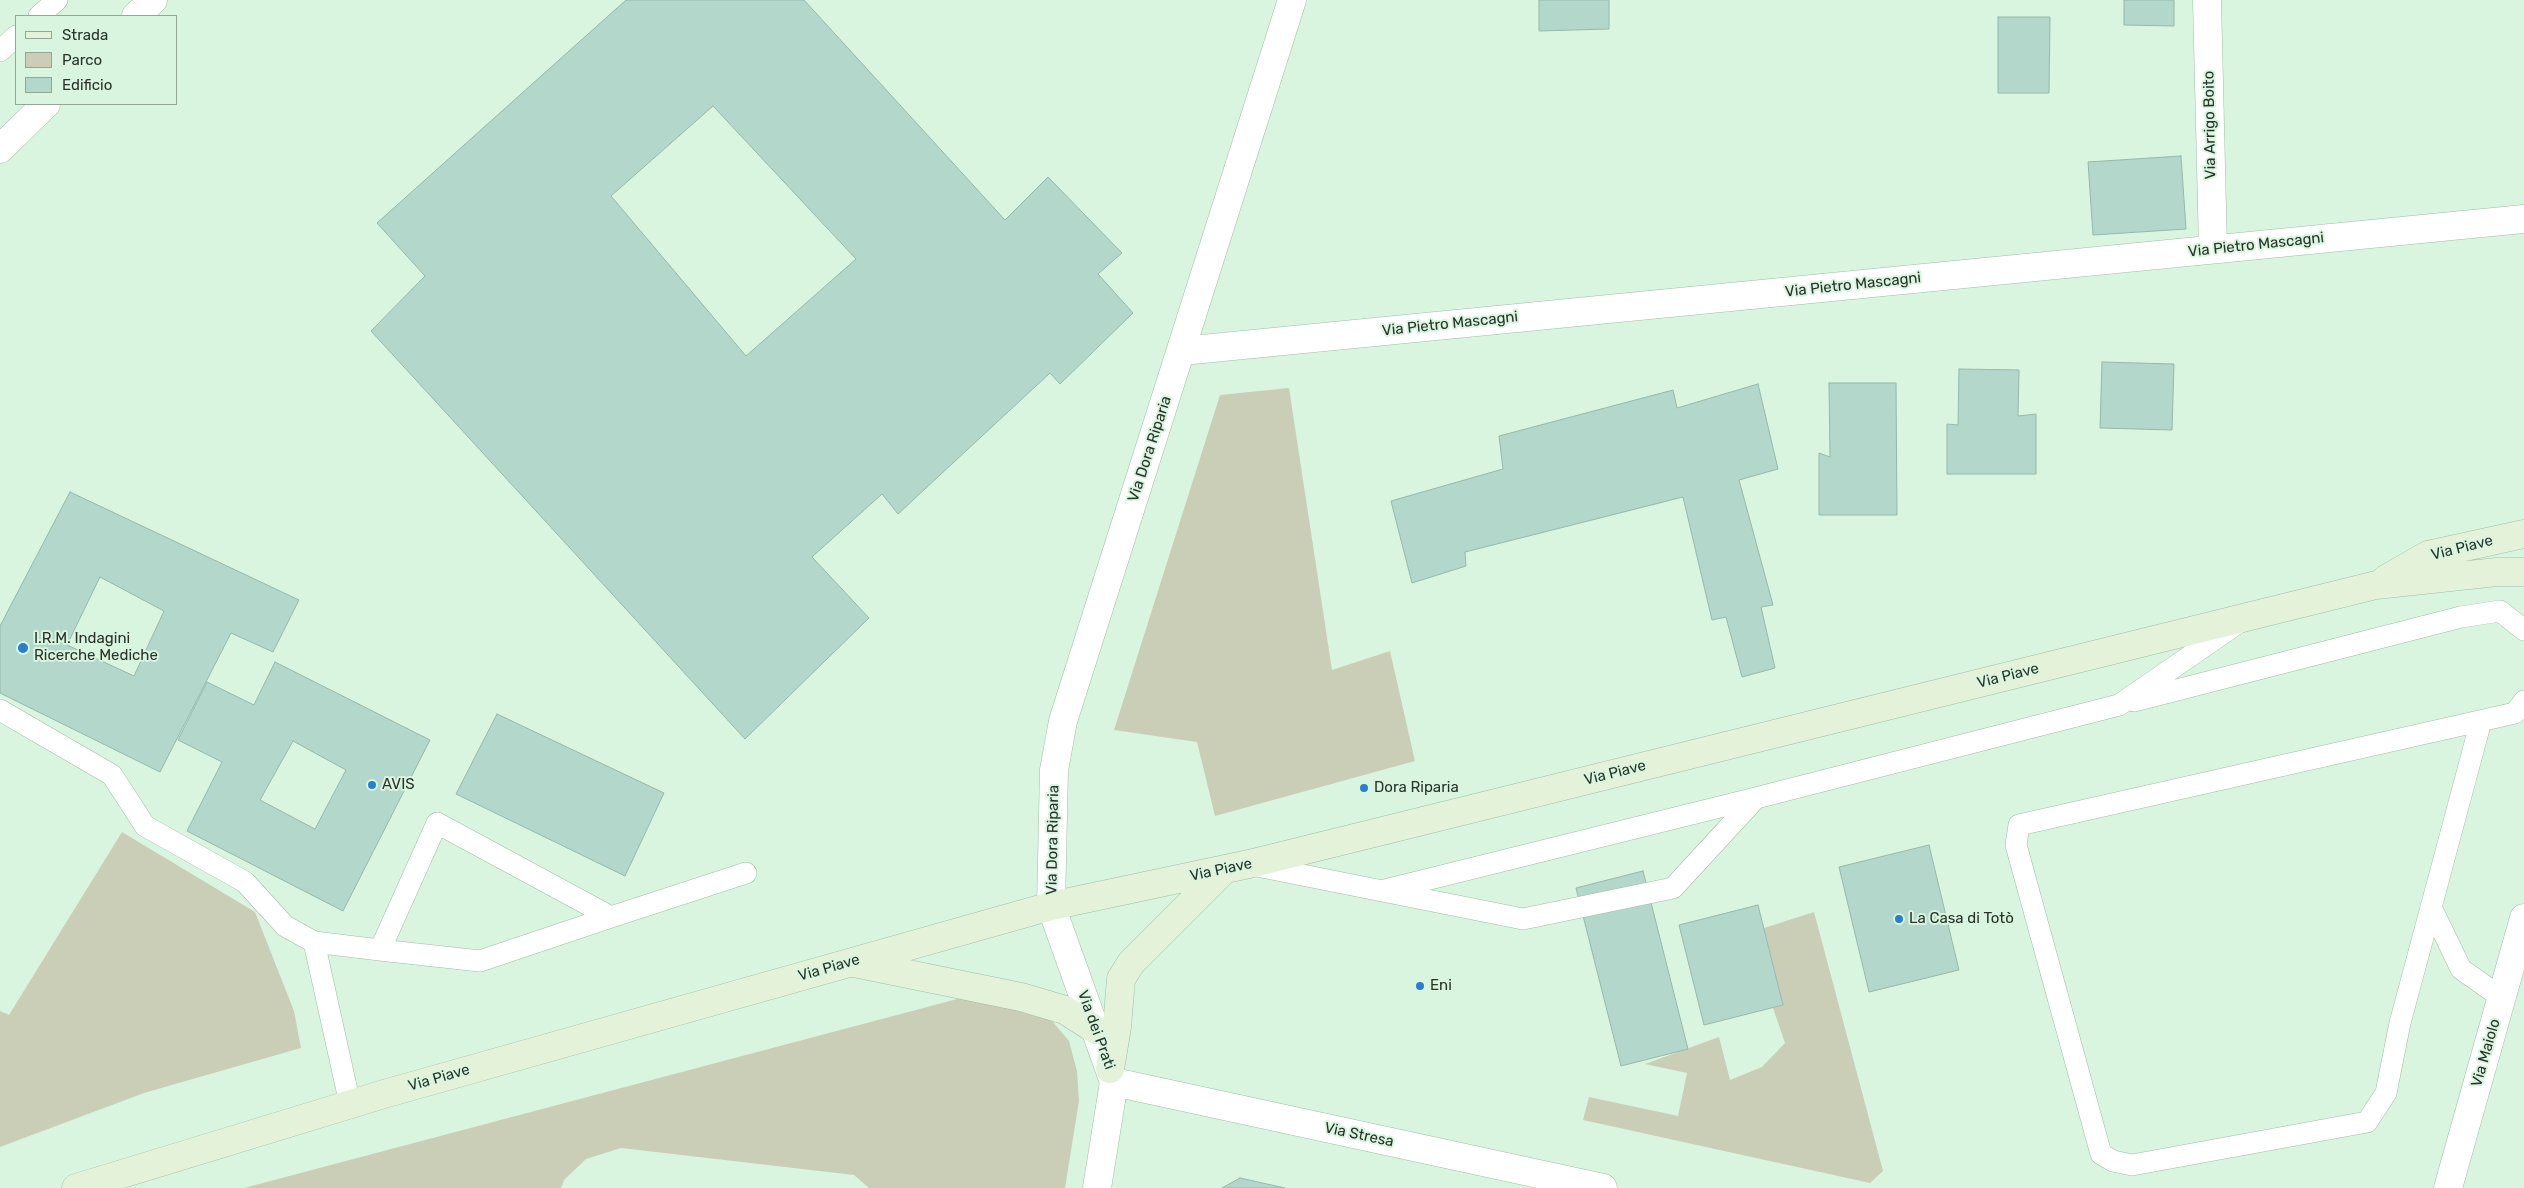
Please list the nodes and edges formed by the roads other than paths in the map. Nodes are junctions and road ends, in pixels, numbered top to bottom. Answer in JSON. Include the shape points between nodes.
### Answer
{"nodes":[{"id":1,"x":57,"y":0,"type":"edge"},
{"id":2,"x":153,"y":0,"type":"edge"},
{"id":3,"x":1292,"y":0,"type":"edge"},
{"id":4,"x":2207,"y":0,"type":"edge"},
{"id":5,"x":40,"y":15,"type":"edge"},
{"id":6,"x":137,"y":15,"type":"edge"},
{"id":7,"x":15,"y":37,"type":"edge"},
{"id":8,"x":0,"y":51,"type":"edge"},
{"id":9,"x":45,"y":105,"type":"edge"},
{"id":10,"x":0,"y":149,"type":"edge"},
{"id":11,"x":2524,"y":219,"type":"edge"},
{"id":12,"x":2213,"y":249,"type":"junction"},
{"id":13,"x":1182,"y":351,"type":"junction"},
{"id":14,"x":2524,"y":534,"type":"edge"},
{"id":15,"x":2524,"y":572,"type":"edge"},
{"id":16,"x":2376,"y":585,"type":"junction"},
{"id":17,"x":2249,"y":616,"type":"junction"},
{"id":18,"x":2524,"y":630,"type":"edge"},
{"id":19,"x":2524,"y":701,"type":"edge"},
{"id":20,"x":2119,"y":704,"type":"junction"},
{"id":21,"x":0,"y":710,"type":"edge"},
{"id":22,"x":2481,"y":721,"type":"junction"},
{"id":23,"x":1756,"y":798,"type":"junction"},
{"id":24,"x":1237,"y":866,"type":"junction"},
{"id":25,"x":746,"y":873,"type":"dead end"},
{"id":26,"x":1379,"y":892,"type":"junction"},
{"id":27,"x":1051,"y":906,"type":"junction"},
{"id":28,"x":2431,"y":907,"type":"junction"},
{"id":29,"x":611,"y":918,"type":"junction"},
{"id":30,"x":2524,"y":918,"type":"edge"},
{"id":31,"x":314,"y":942,"type":"junction"},
{"id":32,"x":380,"y":950,"type":"junction"},
{"id":33,"x":850,"y":962,"type":"junction"},
{"id":34,"x":2502,"y":998,"type":"junction"},
{"id":35,"x":1096,"y":1030,"type":"junction"},
{"id":36,"x":1112,"y":1076,"type":"junction"},
{"id":37,"x":350,"y":1104,"type":"junction"},
{"id":38,"x":76,"y":1188,"type":"edge"},
{"id":39,"x":1097,"y":1188,"type":"edge"},
{"id":40,"x":1603,"y":1188,"type":"edge"},
{"id":41,"x":2448,"y":1188,"type":"edge"}],
"edges":[{"from":1,"to":5,"type":"lane"},
{"from":2,"to":6,"type":"street"},
{"from":3,"to":13,"type":"street","name":"Via Dora Riparia"},
{"from":4,"to":12,"type":"street","name":"Via Arrigo Boito"},
{"from":7,"to":8,"type":"lane"},
{"from":9,"to":10,"type":"street"},
{"from":11,"to":12,"type":"street","name":"Via Pietro Mascagni"},
{"from":12,"to":13,"type":"street","name":"Via Pietro Mascagni"},
{"from":13,"to":27,"type":"street","name":"Via Dora Riparia","via":[[1064,721],[1054,770]]},
{"from":14,"to":16,"type":"main road","name":"Via Piave","via":[[2428,555]]},
{"from":15,"to":16,"type":"main road","name":"Via Piave"},
{"from":16,"to":17,"type":"main road","name":"Via Piave"},
{"from":17,"to":20,"type":"lane"},
{"from":17,"to":24,"type":"main road","name":"Via Piave"},
{"from":18,"to":20,"type":"lane","via":[[2500,611],[2461,616]]},
{"from":19,"to":22,"type":"lane","via":[[2515,714]]},
{"from":20,"to":23,"type":"lane"},
{"from":21,"to":31,"type":"lane","via":[[112,775],[145,826],[245,882],[285,926]]},
{"from":22,"to":28,"type":"lane"},
{"from":22,"to":28,"type":"lane","via":[[2018,825],[2016,845],[2101,1154],[2113,1161],[2132,1165],[2367,1122],[2386,1093],[2400,1023]]},
{"from":23,"to":26,"type":"lane"},
{"from":23,"to":26,"type":"lane","via":[[1673,888],[1523,920]]},
{"from":24,"to":26,"type":"lane"},
{"from":24,"to":27,"type":"main road","name":"Via Piave"},
{"from":24,"to":36,"type":"main road","via":[[1131,963],[1121,979]]},
{"from":25,"to":29,"type":"lane"},
{"from":27,"to":33,"type":"main road","name":"Via Piave"},
{"from":27,"to":35,"type":"street","name":"Via dei Prati"},
{"from":28,"to":34,"type":"lane","via":[[2461,970]]},
{"from":29,"to":32,"type":"lane","via":[[480,961]]},
{"from":29,"to":32,"type":"lane","via":[[437,823]]},
{"from":30,"to":34,"type":"street","name":"Via Maiolo"},
{"from":31,"to":32,"type":"lane"},
{"from":31,"to":37,"type":"lane"},
{"from":33,"to":35,"type":"main road","via":[[1021,997],[1064,1010]]},
{"from":33,"to":37,"type":"main road","name":"Via Piave"},
{"from":34,"to":41,"type":"street","name":"Via Maiolo"},
{"from":35,"to":36,"type":"street","name":"Via dei Prati"},
{"from":36,"to":39,"type":"street","name":"Via dei Prati"},
{"from":36,"to":40,"type":"street","name":"Via Stresa"},
{"from":37,"to":38,"type":"main road","name":"Via Piave"}]}
